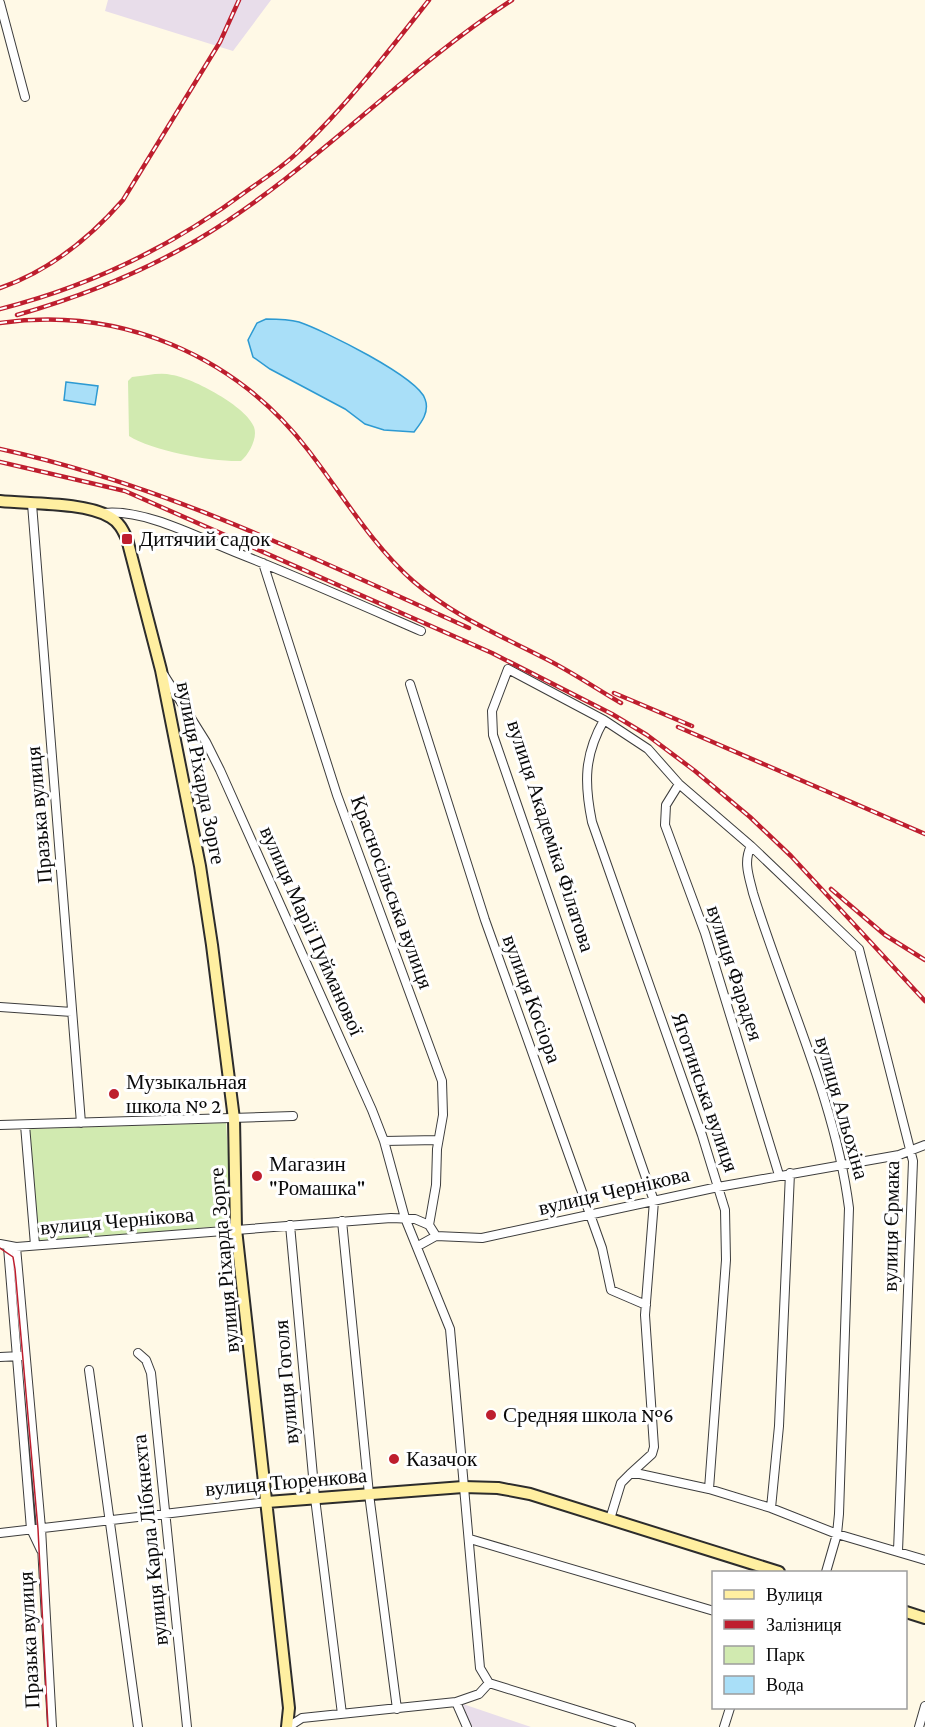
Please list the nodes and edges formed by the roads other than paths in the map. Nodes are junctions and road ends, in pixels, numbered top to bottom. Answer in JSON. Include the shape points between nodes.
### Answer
{"nodes":[{"id":1,"x":0,"y":3,"type":"edge"},
{"id":2,"x":25,"y":97,"type":"dead end"},
{"id":3,"x":0,"y":501,"type":"edge"},
{"id":4,"x":32,"y":504,"type":"junction"},
{"id":5,"x":106,"y":515,"type":"junction"},
{"id":6,"x":263,"y":563,"type":"junction"},
{"id":7,"x":421,"y":631,"type":"dead end"},
{"id":8,"x":161,"y":670,"type":"junction"},
{"id":9,"x":410,"y":684,"type":"dead end"},
{"id":10,"x":604,"y":720,"type":"junction"},
{"id":11,"x":679,"y":784,"type":"junction"},
{"id":12,"x":751,"y":846,"type":"junction"},
{"id":13,"x":0,"y":1007,"type":"edge"},
{"id":14,"x":72,"y":1012,"type":"junction"},
{"id":15,"x":292,"y":1116,"type":"dead end"},
{"id":16,"x":234,"y":1119,"type":"junction"},
{"id":17,"x":81,"y":1123,"type":"junction"},
{"id":18,"x":0,"y":1125,"type":"edge"},
{"id":19,"x":25,"y":1125,"type":"junction"},
{"id":20,"x":438,"y":1140,"type":"junction"},
{"id":21,"x":384,"y":1141,"type":"junction"},
{"id":22,"x":925,"y":1145,"type":"edge"},
{"id":23,"x":911,"y":1149,"type":"junction"},
{"id":24,"x":842,"y":1166,"type":"junction"},
{"id":25,"x":790,"y":1173,"type":"junction"},
{"id":26,"x":779,"y":1175,"type":"junction"},
{"id":27,"x":718,"y":1187,"type":"junction"},
{"id":28,"x":654,"y":1201,"type":"junction"},
{"id":29,"x":591,"y":1216,"type":"junction"},
{"id":30,"x":405,"y":1218,"type":"junction"},
{"id":31,"x":342,"y":1221,"type":"junction"},
{"id":32,"x":290,"y":1225,"type":"junction"},
{"id":33,"x":429,"y":1226,"type":"junction"},
{"id":34,"x":237,"y":1229,"type":"junction"},
{"id":35,"x":436,"y":1236,"type":"junction"},
{"id":36,"x":35,"y":1245,"type":"junction"},
{"id":37,"x":8,"y":1246,"type":"edge"},
{"id":38,"x":418,"y":1246,"type":"junction"},
{"id":39,"x":646,"y":1305,"type":"junction"},
{"id":40,"x":138,"y":1353,"type":"dead end"},
{"id":41,"x":26,"y":1355,"type":"junction"},
{"id":42,"x":16,"y":1356,"type":"junction"},
{"id":43,"x":0,"y":1358,"type":"edge"},
{"id":44,"x":89,"y":1370,"type":"dead end"},
{"id":45,"x":630,"y":1474,"type":"junction"},
{"id":46,"x":463,"y":1487,"type":"junction"},
{"id":47,"x":709,"y":1489,"type":"junction"},
{"id":48,"x":369,"y":1494,"type":"junction"},
{"id":49,"x":315,"y":1498,"type":"junction"},
{"id":50,"x":267,"y":1502,"type":"junction"},
{"id":51,"x":771,"y":1508,"type":"junction"},
{"id":52,"x":165,"y":1513,"type":"junction"},
{"id":53,"x":610,"y":1519,"type":"junction"},
{"id":54,"x":110,"y":1520,"type":"junction"},
{"id":55,"x":36,"y":1529,"type":"junction"},
{"id":56,"x":0,"y":1533,"type":"edge"},
{"id":57,"x":837,"y":1534,"type":"junction"},
{"id":58,"x":470,"y":1539,"type":"junction"},
{"id":59,"x":898,"y":1551,"type":"junction"},
{"id":60,"x":925,"y":1560,"type":"edge"},
{"id":61,"x":770,"y":1571,"type":"edge"},
{"id":62,"x":826,"y":1571,"type":"edge"},
{"id":63,"x":712,"y":1610,"type":"edge"},
{"id":64,"x":907,"y":1612,"type":"edge"},
{"id":65,"x":925,"y":1618,"type":"edge"},
{"id":66,"x":489,"y":1683,"type":"junction"},
{"id":67,"x":456,"y":1702,"type":"junction"},
{"id":68,"x":925,"y":1706,"type":"edge"},
{"id":69,"x":289,"y":1708,"type":"junction"},
{"id":70,"x":398,"y":1709,"type":"junction"},
{"id":71,"x":729,"y":1709,"type":"edge"},
{"id":72,"x":342,"y":1714,"type":"junction"},
{"id":73,"x":302,"y":1718,"type":"junction"},
{"id":74,"x":921,"y":1725,"type":"edge"},
{"id":75,"x":52,"y":1727,"type":"edge"},
{"id":76,"x":138,"y":1727,"type":"edge"},
{"id":77,"x":187,"y":1727,"type":"edge"},
{"id":78,"x":287,"y":1727,"type":"edge"},
{"id":79,"x":467,"y":1727,"type":"edge"},
{"id":80,"x":631,"y":1727,"type":"edge"},
{"id":81,"x":724,"y":1727,"type":"edge"}],
"edges":[{"from":1,"to":2,"type":"street"},
{"from":3,"to":4,"type":"street"},
{"from":4,"to":5,"type":"street"},
{"from":4,"to":14,"type":"street","name":"Празька вулиця"},
{"from":5,"to":6,"type":"street","via":[[119,512],[142,516]]},
{"from":5,"to":8,"type":"street","name":"вулиця Ріхарда Зорге","via":[[128,539]]},
{"from":6,"to":7,"type":"street"},
{"from":6,"to":20,"type":"street","name":"Красносільська вулиця","via":[[337,795],[442,1081],[444,1098]]},
{"from":8,"to":16,"type":"street","name":"вулиця Ріхарда Зорге","via":[[201,876]]},
{"from":8,"to":21,"type":"street","name":"вулиця Марії Пуйманової","via":[[220,770]]},
{"from":9,"to":29,"type":"street","name":"вулиця Косіора","via":[[484,920]]},
{"from":10,"to":11,"type":"street","name":"вулиця Академіка Філатова","via":[[648,749]]},
{"from":10,"to":27,"type":"street","name":"Яготинська вулиця","via":[[585,773],[592,822]]},
{"from":10,"to":28,"type":"street","name":"вулиця Академіка Філатова","via":[[508,669],[492,711],[493,735]]},
{"from":11,"to":12,"type":"street","name":"вулиця Академіка Філатова"},
{"from":11,"to":26,"type":"street","name":"вулиця Фарадея","via":[[666,805],[666,825],[705,933]]},
{"from":12,"to":23,"type":"street","name":"вулиця Єрмака","via":[[859,949]]},
{"from":12,"to":24,"type":"street","name":"вулиця Альохіна","via":[[747,866],[753,893],[817,1075]]},
{"from":13,"to":14,"type":"street"},
{"from":14,"to":17,"type":"street","name":"Празька вулиця"},
{"from":15,"to":16,"type":"street"},
{"from":16,"to":17,"type":"street"},
{"from":16,"to":34,"type":"street","name":"вулиця Ріхарда Зорге"},
{"from":17,"to":19,"type":"street"},
{"from":18,"to":19,"type":"street"},
{"from":19,"to":36,"type":"street"},
{"from":20,"to":21,"type":"street"},
{"from":20,"to":33,"type":"street","name":"Красносільська вулиця"},
{"from":21,"to":30,"type":"street","name":"вулиця Марії Пуйманової"},
{"from":22,"to":23,"type":"street","name":"вулиця Чернікова"},
{"from":23,"to":24,"type":"street","name":"вулиця Чернікова"},
{"from":23,"to":59,"type":"street","name":"вулиця Єрмака"},
{"from":24,"to":25,"type":"street","name":"вулиця Чернікова"},
{"from":24,"to":57,"type":"street","name":"вулиця Альохіна","via":[[849,1221]]},
{"from":25,"to":26,"type":"street","name":"вулиця Чернікова"},
{"from":25,"to":51,"type":"street","via":[[779,1426]]},
{"from":26,"to":27,"type":"street","name":"вулиця Чернікова"},
{"from":27,"to":28,"type":"street","name":"вулиця Чернікова"},
{"from":27,"to":47,"type":"street","name":"Яготинська вулиця","via":[[725,1210],[726,1260]]},
{"from":28,"to":29,"type":"street","name":"вулиця Чернікова"},
{"from":28,"to":39,"type":"street"},
{"from":29,"to":35,"type":"street","name":"вулиця Чернікова","via":[[482,1238]]},
{"from":29,"to":39,"type":"street","name":"вулиця Косіора","via":[[611,1290]]},
{"from":30,"to":31,"type":"street","name":"вулиця Чернікова"},
{"from":30,"to":33,"type":"street"},
{"from":30,"to":38,"type":"street"},
{"from":31,"to":32,"type":"street","name":"вулиця Чернікова"},
{"from":31,"to":48,"type":"street"},
{"from":32,"to":34,"type":"street","name":"вулиця Чернікова"},
{"from":32,"to":49,"type":"street","name":"вулиця Гоголя"},
{"from":33,"to":35,"type":"street"},
{"from":34,"to":36,"type":"street","name":"вулиця Чернікова"},
{"from":34,"to":50,"type":"street","name":"вулиця Ріхарда Зорге"},
{"from":35,"to":38,"type":"street"},
{"from":36,"to":37,"type":"street","name":"вулиця Чернікова"},
{"from":37,"to":41,"type":"street","name":"Празька вулиця"},
{"from":37,"to":42,"type":"street","name":"Празька вулиця"},
{"from":38,"to":46,"type":"street","via":[[450,1329]]},
{"from":39,"to":45,"type":"street","via":[[654,1436],[652,1454]]},
{"from":40,"to":52,"type":"street","name":"вулиця Карла Лібкнехта","via":[[151,1373]]},
{"from":41,"to":42,"type":"street"},
{"from":41,"to":55,"type":"street","name":"Празька вулиця"},
{"from":42,"to":43,"type":"street"},
{"from":42,"to":55,"type":"street","name":"Празька вулиця"},
{"from":44,"to":54,"type":"street"},
{"from":45,"to":47,"type":"street"},
{"from":45,"to":53,"type":"street","via":[[621,1483]]},
{"from":46,"to":48,"type":"street","name":"вулиця Тюренкова"},
{"from":46,"to":53,"type":"street","name":"вулиця Тюренкова","via":[[530,1494]]},
{"from":46,"to":58,"type":"street"},
{"from":47,"to":51,"type":"street"},
{"from":48,"to":49,"type":"street","name":"вулиця Тюренкова"},
{"from":48,"to":70,"type":"street"},
{"from":49,"to":50,"type":"street","name":"вулиця Тюренкова"},
{"from":49,"to":72,"type":"street","name":"вулиця Гоголя"},
{"from":50,"to":52,"type":"street","name":"вулиця Тюренкова"},
{"from":50,"to":69,"type":"street","name":"вулиця Ріхарда Зорге"},
{"from":51,"to":57,"type":"street"},
{"from":52,"to":54,"type":"street","name":"вулиця Тюренкова"},
{"from":52,"to":77,"type":"street","name":"вулиця Карла Лібкнехта"},
{"from":53,"to":61,"type":"street","name":"вулиця Тюренкова"},
{"from":54,"to":55,"type":"street","name":"вулиця Тюренкова"},
{"from":54,"to":76,"type":"street"},
{"from":55,"to":56,"type":"street","name":"вулиця Тюренкова"},
{"from":55,"to":75,"type":"street","name":"Празька вулиця","via":[[42,1552]]},
{"from":57,"to":59,"type":"street"},
{"from":57,"to":62,"type":"street","name":"вулиця Альохіна"},
{"from":58,"to":63,"type":"street"},
{"from":58,"to":66,"type":"street","via":[[480,1668]]},
{"from":59,"to":60,"type":"street"},
{"from":64,"to":65,"type":"street"},
{"from":66,"to":67,"type":"street","via":[[479,1694]]},
{"from":66,"to":80,"type":"street"},
{"from":67,"to":70,"type":"street"},
{"from":67,"to":79,"type":"street"},
{"from":68,"to":74,"type":"street"},
{"from":69,"to":73,"type":"street"},
{"from":69,"to":78,"type":"street","name":"вулиця Ріхарда Зорге"},
{"from":70,"to":72,"type":"street"},
{"from":71,"to":81,"type":"street"},
{"from":72,"to":73,"type":"street"},
{"from":73,"to":78,"type":"street"}]}
